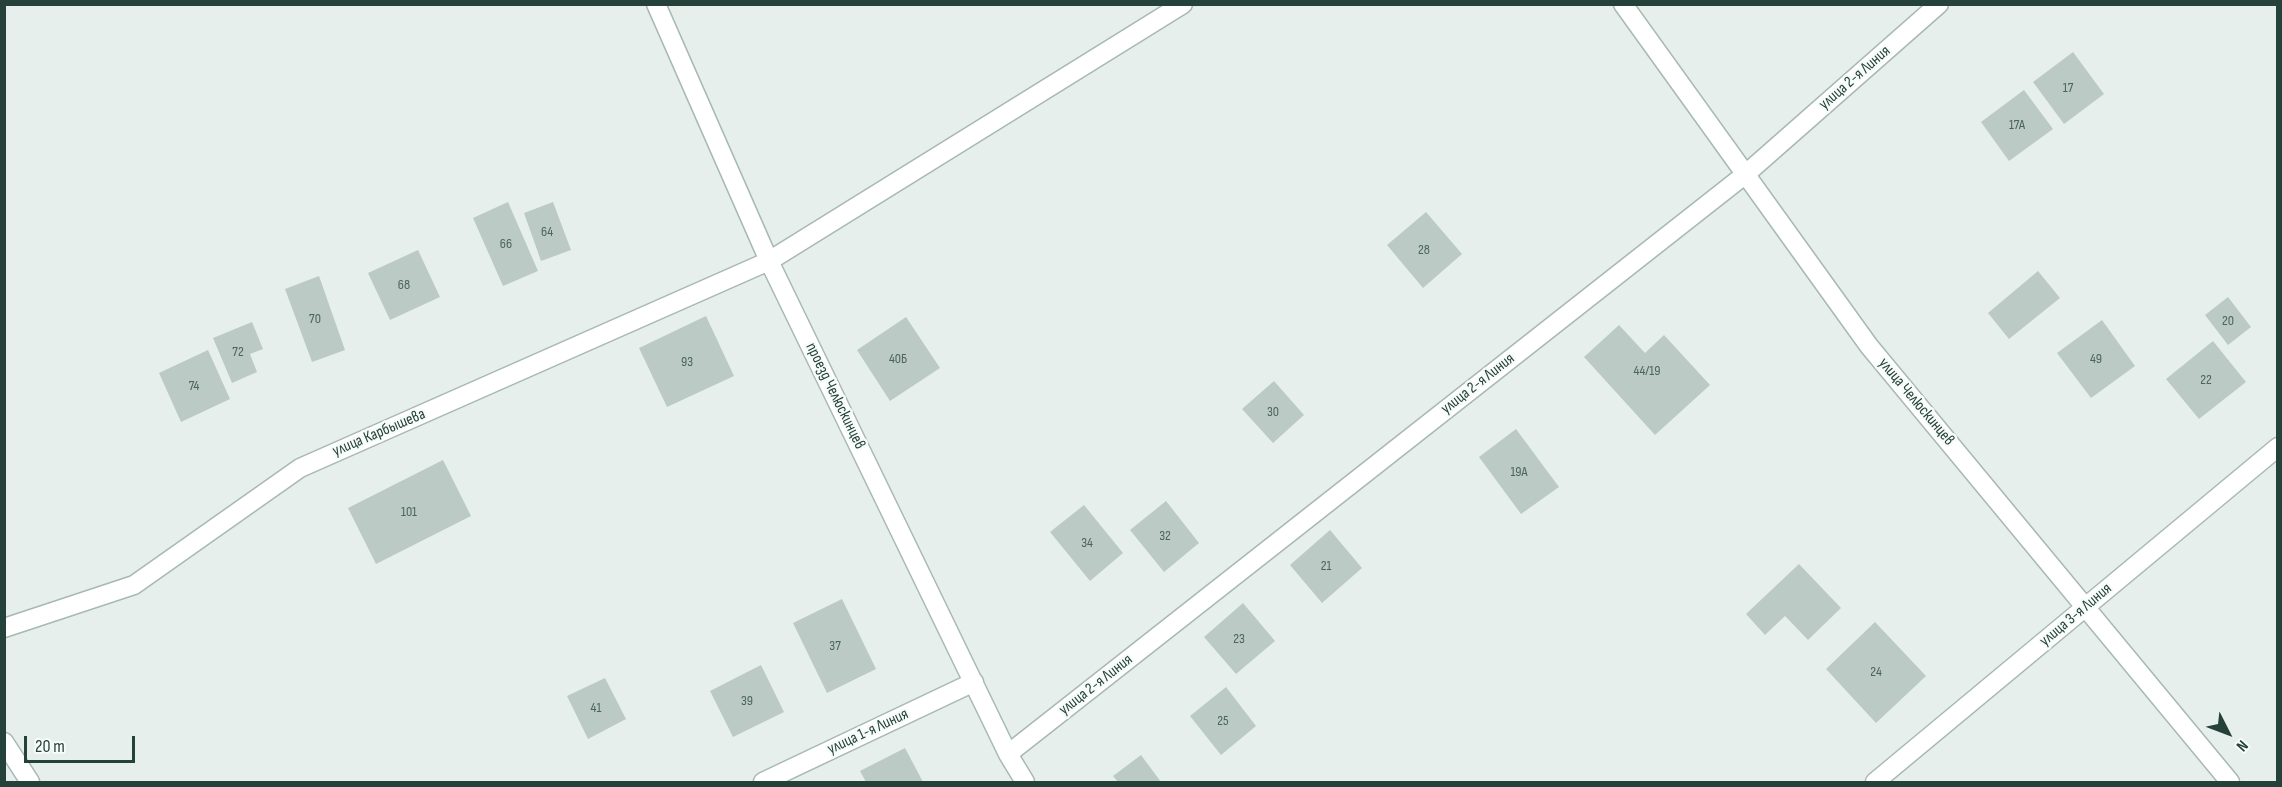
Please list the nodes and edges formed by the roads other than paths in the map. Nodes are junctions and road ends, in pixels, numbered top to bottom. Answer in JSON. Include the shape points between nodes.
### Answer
{"nodes":[{"id":1,"x":656,"y":4,"type":"edge"},
{"id":2,"x":1183,"y":4,"type":"edge"},
{"id":3,"x":1623,"y":4,"type":"edge"},
{"id":4,"x":1939,"y":4,"type":"edge"},
{"id":5,"x":1747,"y":173,"type":"junction"},
{"id":6,"x":768,"y":261,"type":"junction"},
{"id":7,"x":2277,"y":447,"type":"edge"},
{"id":8,"x":2086,"y":606,"type":"junction"},
{"id":9,"x":4,"y":628,"type":"edge"},
{"id":10,"x":974,"y":682,"type":"junction"},
{"id":11,"x":4,"y":741,"type":"edge"},
{"id":12,"x":1008,"y":753,"type":"junction"},
{"id":13,"x":30,"y":783,"type":"edge"},
{"id":14,"x":763,"y":783,"type":"edge"},
{"id":15,"x":1025,"y":783,"type":"edge"},
{"id":16,"x":1875,"y":783,"type":"edge"},
{"id":17,"x":2230,"y":783,"type":"edge"}],
"edges":[{"from":1,"to":6,"type":"street","name":"проезд Челюскинцев"},
{"from":2,"to":6,"type":"street","name":"улица Карбышева"},
{"from":3,"to":5,"type":"street","name":"улица Челюскинцев"},
{"from":4,"to":5,"type":"street","name":"улица 2-я Линия"},
{"from":5,"to":8,"type":"street","name":"улица Челюскинцев","via":[[1869,346]]},
{"from":5,"to":12,"type":"street","name":"улица 2-я Линия"},
{"from":6,"to":9,"type":"street","name":"улица Карбышева","via":[[300,468],[134,585]]},
{"from":6,"to":10,"type":"street","name":"проезд Челюскинцев"},
{"from":7,"to":8,"type":"street","name":"улица 3-я Линия"},
{"from":8,"to":16,"type":"street","name":"улица 3-я Линия"},
{"from":8,"to":17,"type":"street","name":"улица Челюскинцев"},
{"from":10,"to":12,"type":"street","name":"проезд Челюскинцев"},
{"from":10,"to":14,"type":"street","name":"улица 1-я Линия"},
{"from":11,"to":13,"type":"street"},
{"from":12,"to":15,"type":"street","name":"проезд Челюскинцев"}]}
